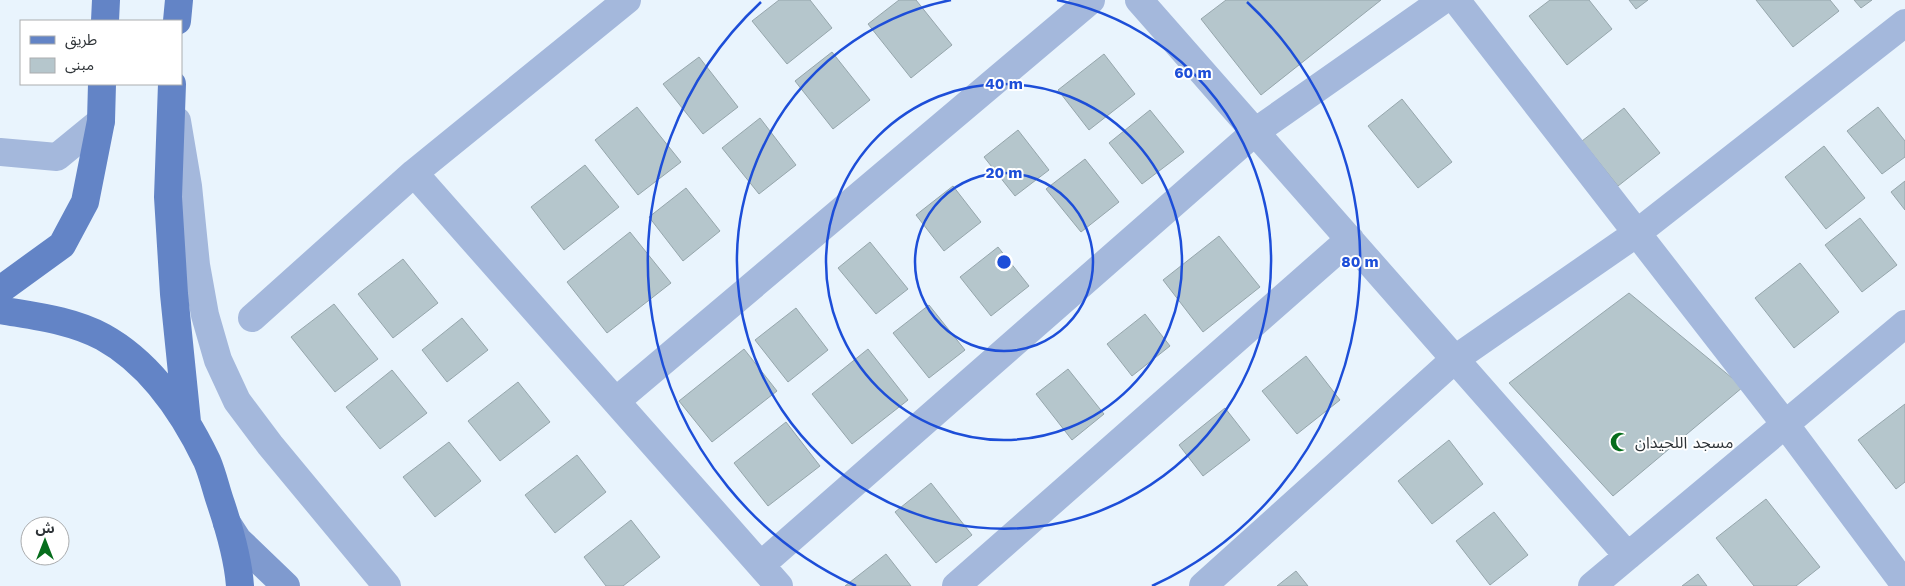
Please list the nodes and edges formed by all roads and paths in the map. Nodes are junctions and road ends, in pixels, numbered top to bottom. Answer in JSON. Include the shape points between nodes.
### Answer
{"nodes":[{"id":1,"x":106,"y":0,"type":"edge"},
{"id":2,"x":179,"y":0,"type":"edge"},
{"id":3,"x":627,"y":0,"type":"edge"},
{"id":4,"x":1092,"y":0,"type":"edge"},
{"id":5,"x":1139,"y":0,"type":"edge"},
{"id":6,"x":1444,"y":0,"type":"edge"},
{"id":7,"x":1456,"y":0,"type":"edge"},
{"id":8,"x":105,"y":20,"type":"edge"},
{"id":9,"x":177,"y":20,"type":"edge"},
{"id":10,"x":1905,"y":23,"type":"edge"},
{"id":11,"x":102,"y":85,"type":"edge"},
{"id":12,"x":172,"y":87,"type":"edge"},
{"id":13,"x":101,"y":121,"type":"junction"},
{"id":14,"x":1255,"y":132,"type":"junction"},
{"id":15,"x":0,"y":152,"type":"edge"},
{"id":16,"x":414,"y":173,"type":"junction"},
{"id":17,"x":1637,"y":233,"type":"junction"},
{"id":18,"x":1350,"y":239,"type":"junction"},
{"id":19,"x":0,"y":290,"type":"edge"},
{"id":20,"x":0,"y":310,"type":"edge"},
{"id":21,"x":252,"y":318,"type":"dead end"},
{"id":22,"x":1905,"y":324,"type":"edge"},
{"id":23,"x":1455,"y":359,"type":"junction"},
{"id":24,"x":616,"y":401,"type":"junction"},
{"id":25,"x":187,"y":423,"type":"junction"},
{"id":26,"x":1785,"y":424,"type":"junction"},
{"id":27,"x":227,"y":523,"type":"junction"},
{"id":28,"x":1628,"y":556,"type":"junction"},
{"id":29,"x":761,"y":565,"type":"junction"},
{"id":30,"x":1905,"y":585,"type":"edge"},
{"id":31,"x":240,"y":586,"type":"edge"},
{"id":32,"x":286,"y":586,"type":"edge"},
{"id":33,"x":387,"y":586,"type":"edge"},
{"id":34,"x":779,"y":586,"type":"edge"},
{"id":35,"x":956,"y":586,"type":"edge"},
{"id":36,"x":1203,"y":586,"type":"edge"},
{"id":37,"x":1592,"y":586,"type":"edge"}],
"edges":[{"from":1,"to":8,"type":"main road"},
{"from":2,"to":9,"type":"main road"},
{"from":3,"to":16,"type":"street"},
{"from":4,"to":24,"type":"street"},
{"from":5,"to":14,"type":"street"},
{"from":6,"to":14,"type":"street"},
{"from":7,"to":17,"type":"street"},
{"from":10,"to":17,"type":"street"},
{"from":11,"to":13,"type":"main road"},
{"from":12,"to":25,"type":"main road","via":[[168,197]]},
{"from":12,"to":33,"type":"street","via":[[188,186],[196,265],[205,315],[218,360],[237,401],[264,438]]},
{"from":13,"to":15,"type":"street","via":[[57,157]]},
{"from":13,"to":19,"type":"main road","via":[[85,202],[62,245]]},
{"from":14,"to":18,"type":"street"},
{"from":14,"to":29,"type":"street"},
{"from":16,"to":21,"type":"street"},
{"from":16,"to":24,"type":"street"},
{"from":17,"to":23,"type":"street"},
{"from":17,"to":26,"type":"street"},
{"from":18,"to":23,"type":"street"},
{"from":18,"to":35,"type":"street"},
{"from":20,"to":25,"type":"main road","via":[[74,325],[103,338],[136,361]]},
{"from":22,"to":26,"type":"street"},
{"from":23,"to":28,"type":"street"},
{"from":23,"to":36,"type":"street"},
{"from":24,"to":29,"type":"street"},
{"from":25,"to":27,"type":"main road","via":[[207,463]]},
{"from":26,"to":28,"type":"street"},
{"from":26,"to":30,"type":"street"},
{"from":27,"to":31,"type":"main road"},
{"from":27,"to":32,"type":"main road","via":[[238,540]]},
{"from":28,"to":37,"type":"street"},
{"from":29,"to":34,"type":"street"}]}
